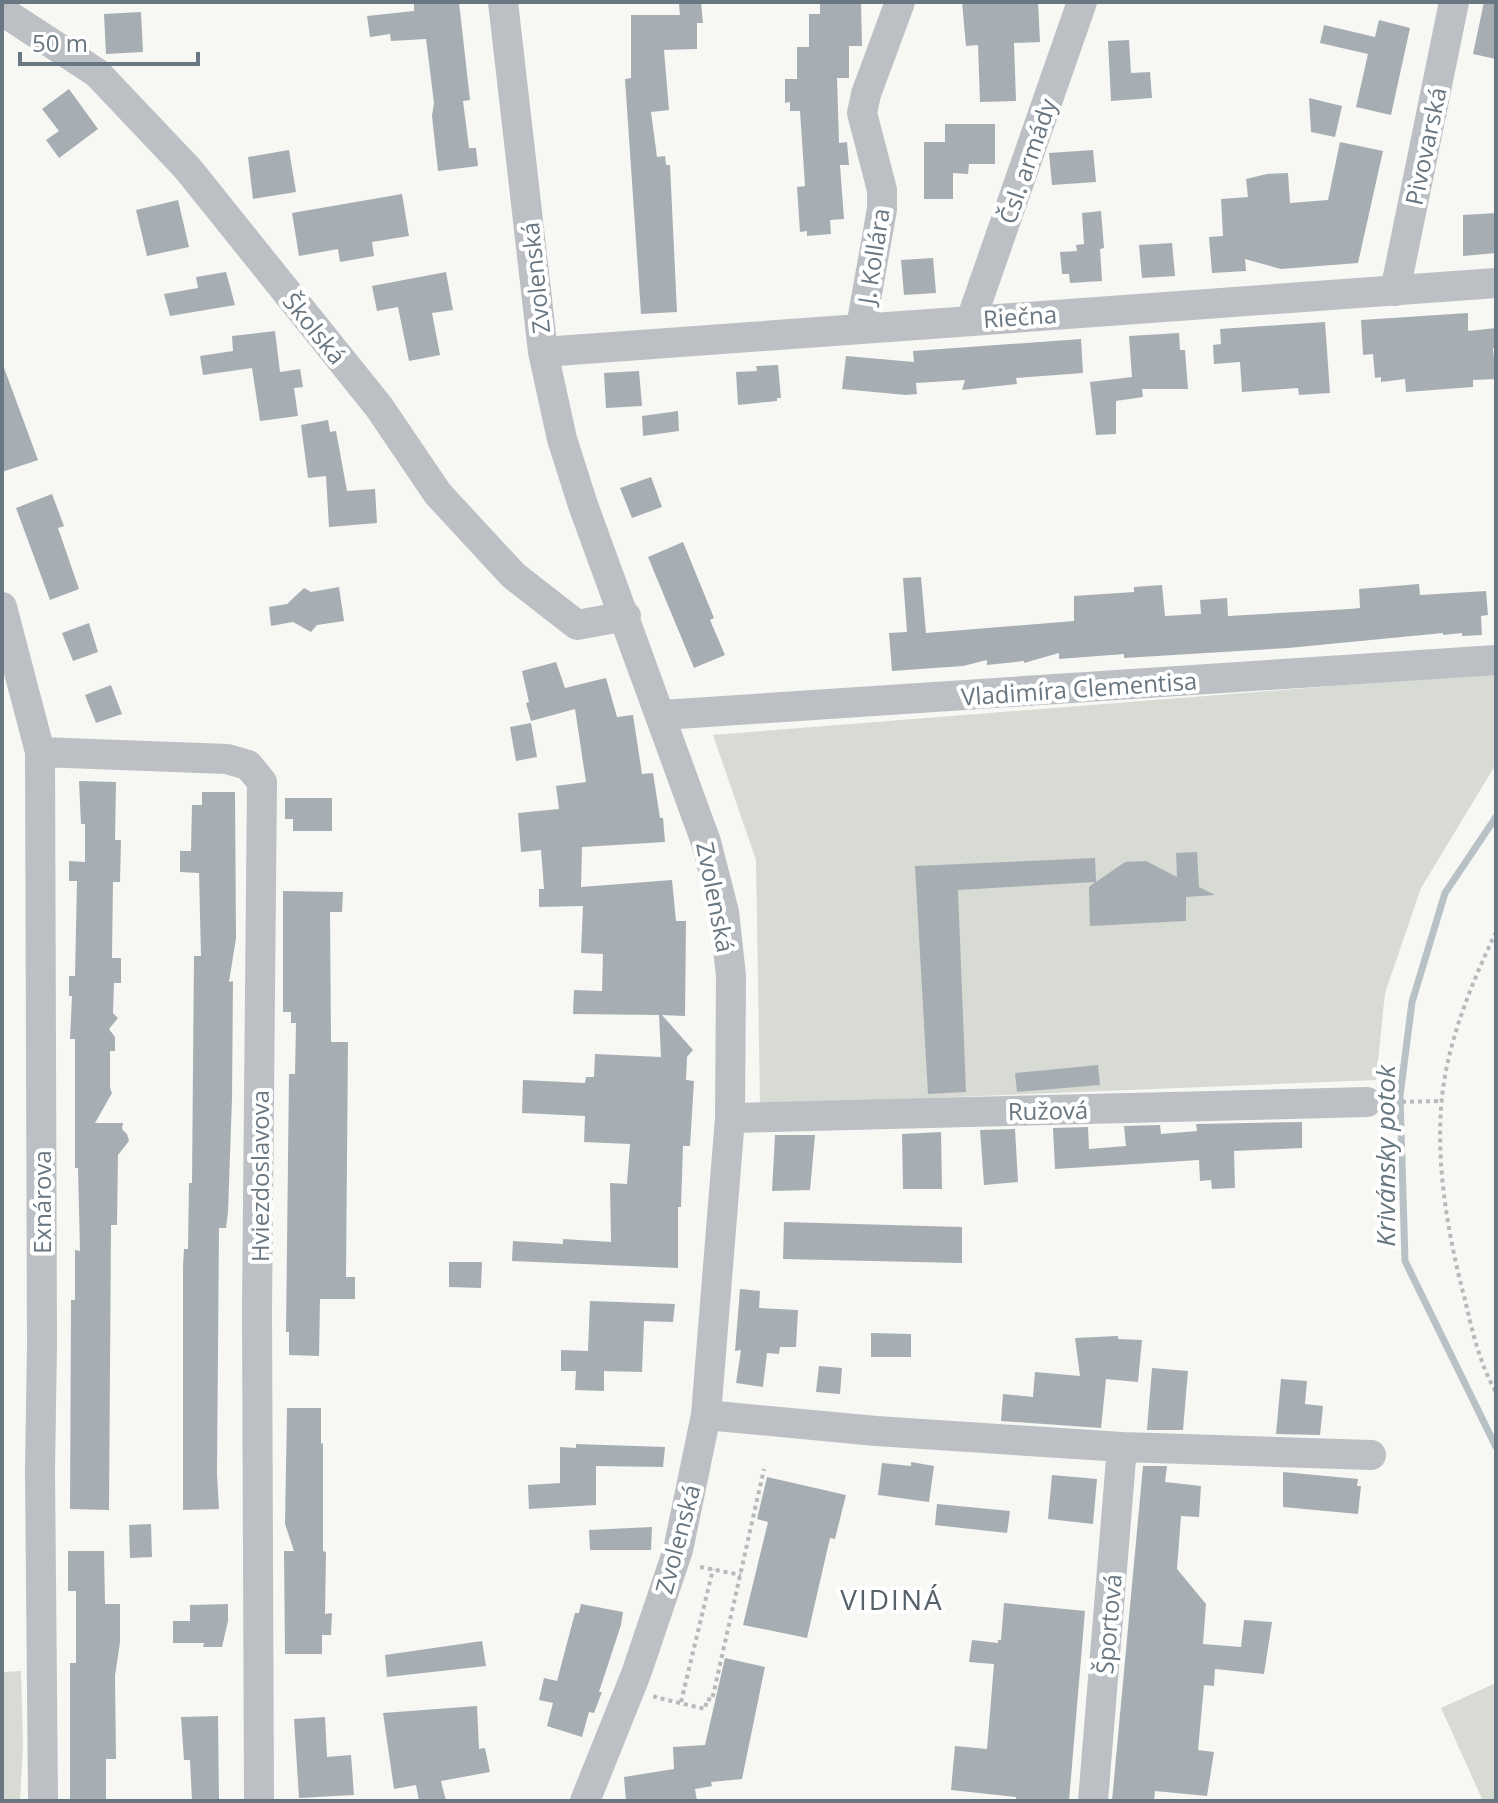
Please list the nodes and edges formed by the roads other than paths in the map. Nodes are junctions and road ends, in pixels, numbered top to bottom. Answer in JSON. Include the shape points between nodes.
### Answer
{"nodes":[{"id":1,"x":503,"y":2,"type":"edge"},
{"id":2,"x":900,"y":2,"type":"edge"},
{"id":3,"x":1082,"y":2,"type":"edge"},
{"id":4,"x":1454,"y":2,"type":"edge"},
{"id":5,"x":2,"y":11,"type":"edge"},
{"id":6,"x":1496,"y":283,"type":"edge"},
{"id":7,"x":1395,"y":291,"type":"junction"},
{"id":8,"x":971,"y":320,"type":"junction"},
{"id":9,"x":861,"y":327,"type":"junction"},
{"id":10,"x":543,"y":352,"type":"junction"},
{"id":11,"x":2,"y":607,"type":"edge"},
{"id":12,"x":626,"y":616,"type":"junction"},
{"id":13,"x":1496,"y":660,"type":"edge"},
{"id":14,"x":662,"y":715,"type":"junction"},
{"id":15,"x":40,"y":752,"type":"junction"},
{"id":16,"x":1376,"y":1102,"type":"road end"},
{"id":17,"x":730,"y":1118,"type":"junction"},
{"id":18,"x":706,"y":1415,"type":"junction"},
{"id":19,"x":1122,"y":1447,"type":"junction"},
{"id":20,"x":1371,"y":1455,"type":"dead end"},
{"id":21,"x":43,"y":1801,"type":"edge"},
{"id":22,"x":259,"y":1801,"type":"edge"},
{"id":23,"x":585,"y":1801,"type":"edge"},
{"id":24,"x":1093,"y":1801,"type":"edge"}],
"edges":[{"from":1,"to":10,"type":"street","name":"Zvolenská"},
{"from":2,"to":9,"type":"street","name":"J. Kollára","via":[[862,113],[882,200]]},
{"from":3,"to":8,"type":"street","name":"Čsl. armády"},
{"from":4,"to":7,"type":"street","name":"Pivovarská"},
{"from":5,"to":12,"type":"street","name":"Školská","via":[[97,73],[188,169],[379,407],[438,494],[513,575],[577,625]]},
{"from":6,"to":7,"type":"street","name":"Riečna"},
{"from":7,"to":8,"type":"street","name":"Riečna"},
{"from":8,"to":9,"type":"street","name":"Riečna"},
{"from":9,"to":10,"type":"street","name":"Riečna"},
{"from":10,"to":12,"type":"street","name":"Zvolenská","via":[[562,439]]},
{"from":11,"to":15,"type":"street","name":"Exnárova"},
{"from":12,"to":14,"type":"street","name":"Zvolenská"},
{"from":13,"to":14,"type":"street","name":"Vladimíra Clementisa"},
{"from":14,"to":17,"type":"street","name":"Zvolenská","via":[[724,912],[731,976]]},
{"from":15,"to":21,"type":"street","name":"Exnárova"},
{"from":15,"to":22,"type":"street","name":"Hviezdoslavova","via":[[227,759],[248,765],[262,782]]},
{"from":16,"to":17,"type":"street","name":"Ružová"},
{"from":17,"to":18,"type":"street","name":"Zvolenská"},
{"from":18,"to":19,"type":"street"},
{"from":18,"to":23,"type":"street","name":"Zvolenská","via":[[678,1550]]},
{"from":19,"to":20,"type":"street"},
{"from":19,"to":24,"type":"street","name":"Športová"}]}
